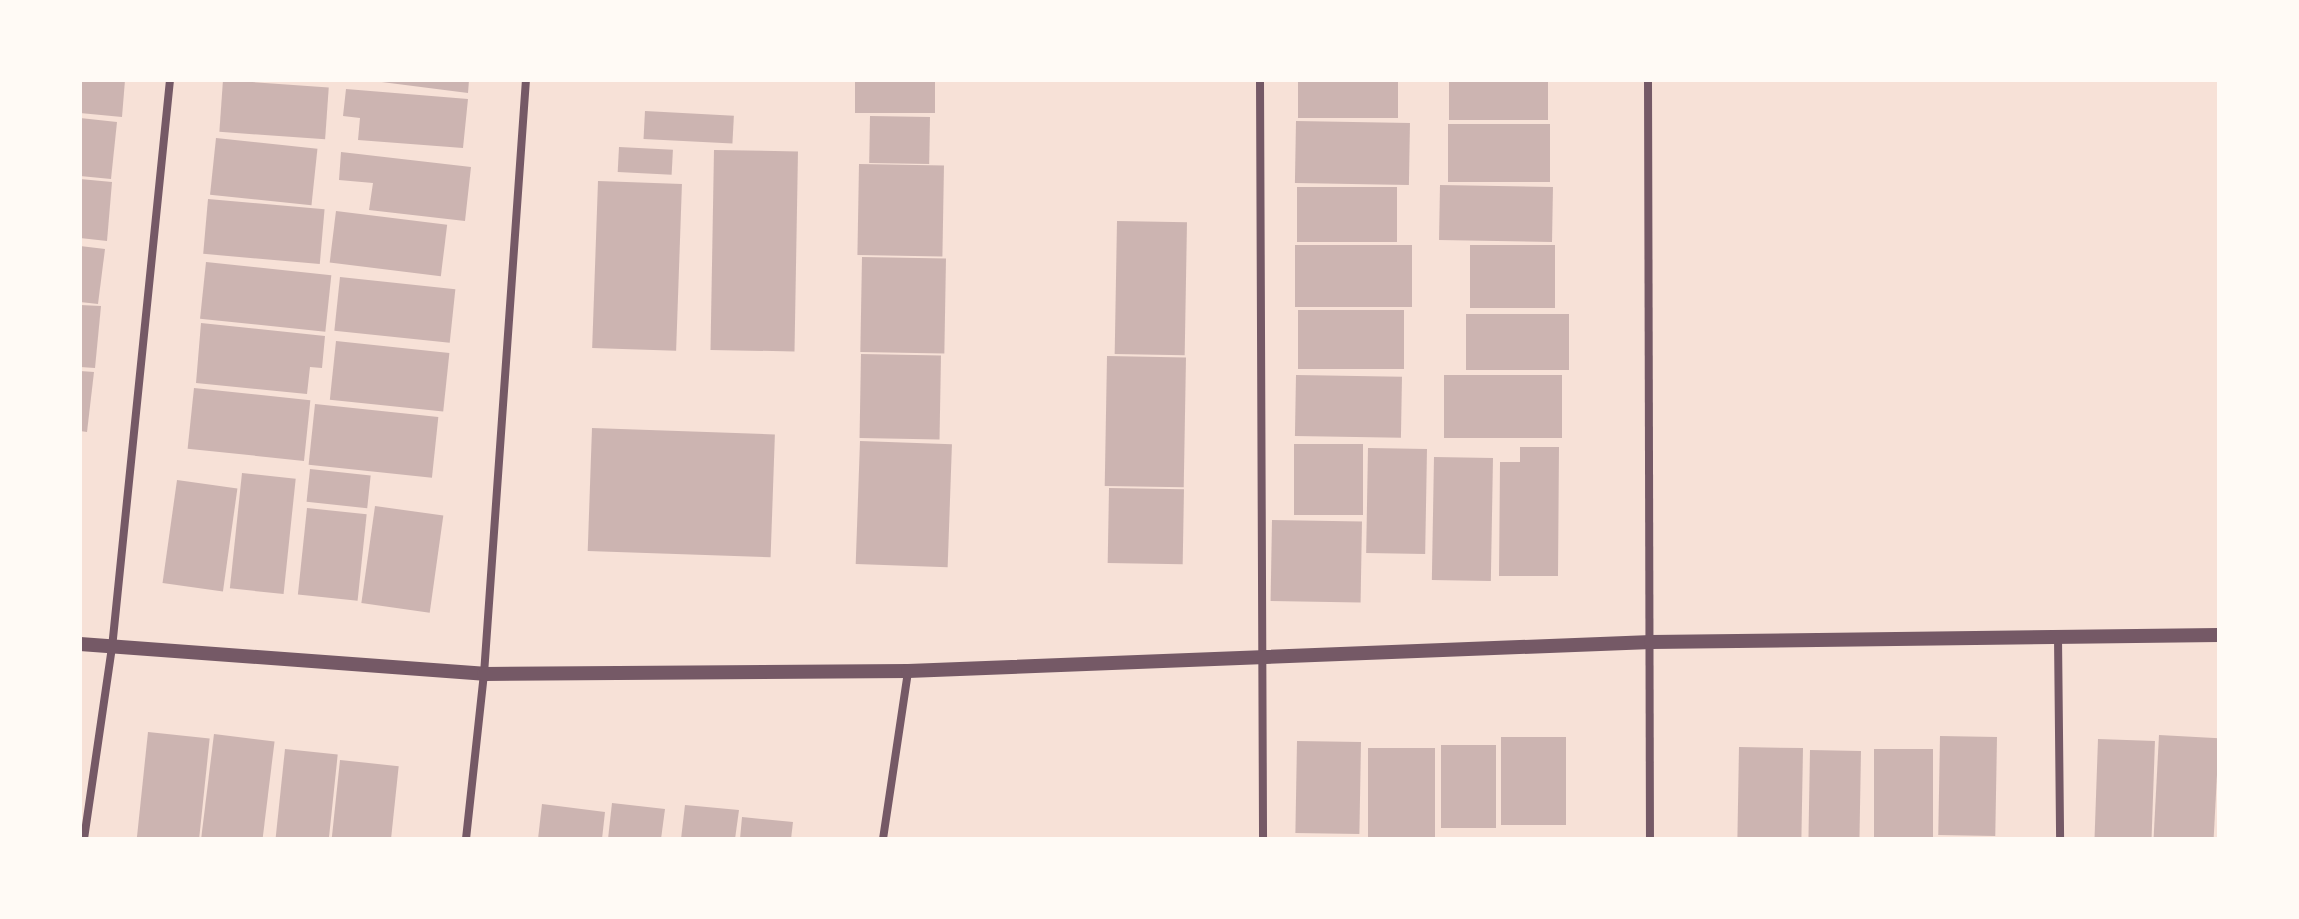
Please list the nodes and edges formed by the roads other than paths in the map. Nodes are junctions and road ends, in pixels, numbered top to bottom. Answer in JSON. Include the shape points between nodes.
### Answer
{"nodes":[{"id":1,"x":170,"y":80,"type":"edge"},
{"id":2,"x":526,"y":80,"type":"edge"},
{"id":3,"x":1260,"y":80,"type":"edge"},
{"id":4,"x":1648,"y":80,"type":"edge"},
{"id":5,"x":2219,"y":635,"type":"edge"},
{"id":6,"x":2058,"y":637,"type":"junction"},
{"id":7,"x":1651,"y":642,"type":"junction"},
{"id":8,"x":80,"y":644,"type":"edge"},
{"id":9,"x":112,"y":648,"type":"junction"},
{"id":10,"x":1265,"y":656,"type":"junction"},
{"id":11,"x":908,"y":671,"type":"junction"},
{"id":12,"x":484,"y":674,"type":"junction"},
{"id":13,"x":84,"y":839,"type":"edge"},
{"id":14,"x":466,"y":839,"type":"edge"},
{"id":15,"x":883,"y":839,"type":"edge"},
{"id":16,"x":1263,"y":839,"type":"edge"},
{"id":17,"x":1650,"y":839,"type":"edge"},
{"id":18,"x":2060,"y":839,"type":"edge"}],
"edges":[{"from":1,"to":9,"type":"street"},
{"from":2,"to":12,"type":"street"},
{"from":3,"to":10,"type":"street"},
{"from":4,"to":7,"type":"street"},
{"from":5,"to":6,"type":"street"},
{"from":6,"to":7,"type":"street"},
{"from":6,"to":18,"type":"street"},
{"from":7,"to":10,"type":"street"},
{"from":7,"to":17,"type":"street"},
{"from":8,"to":9,"type":"street"},
{"from":9,"to":12,"type":"street"},
{"from":9,"to":13,"type":"street"},
{"from":10,"to":11,"type":"street"},
{"from":10,"to":16,"type":"street"},
{"from":11,"to":12,"type":"street"},
{"from":11,"to":15,"type":"street"},
{"from":12,"to":14,"type":"street"}]}
